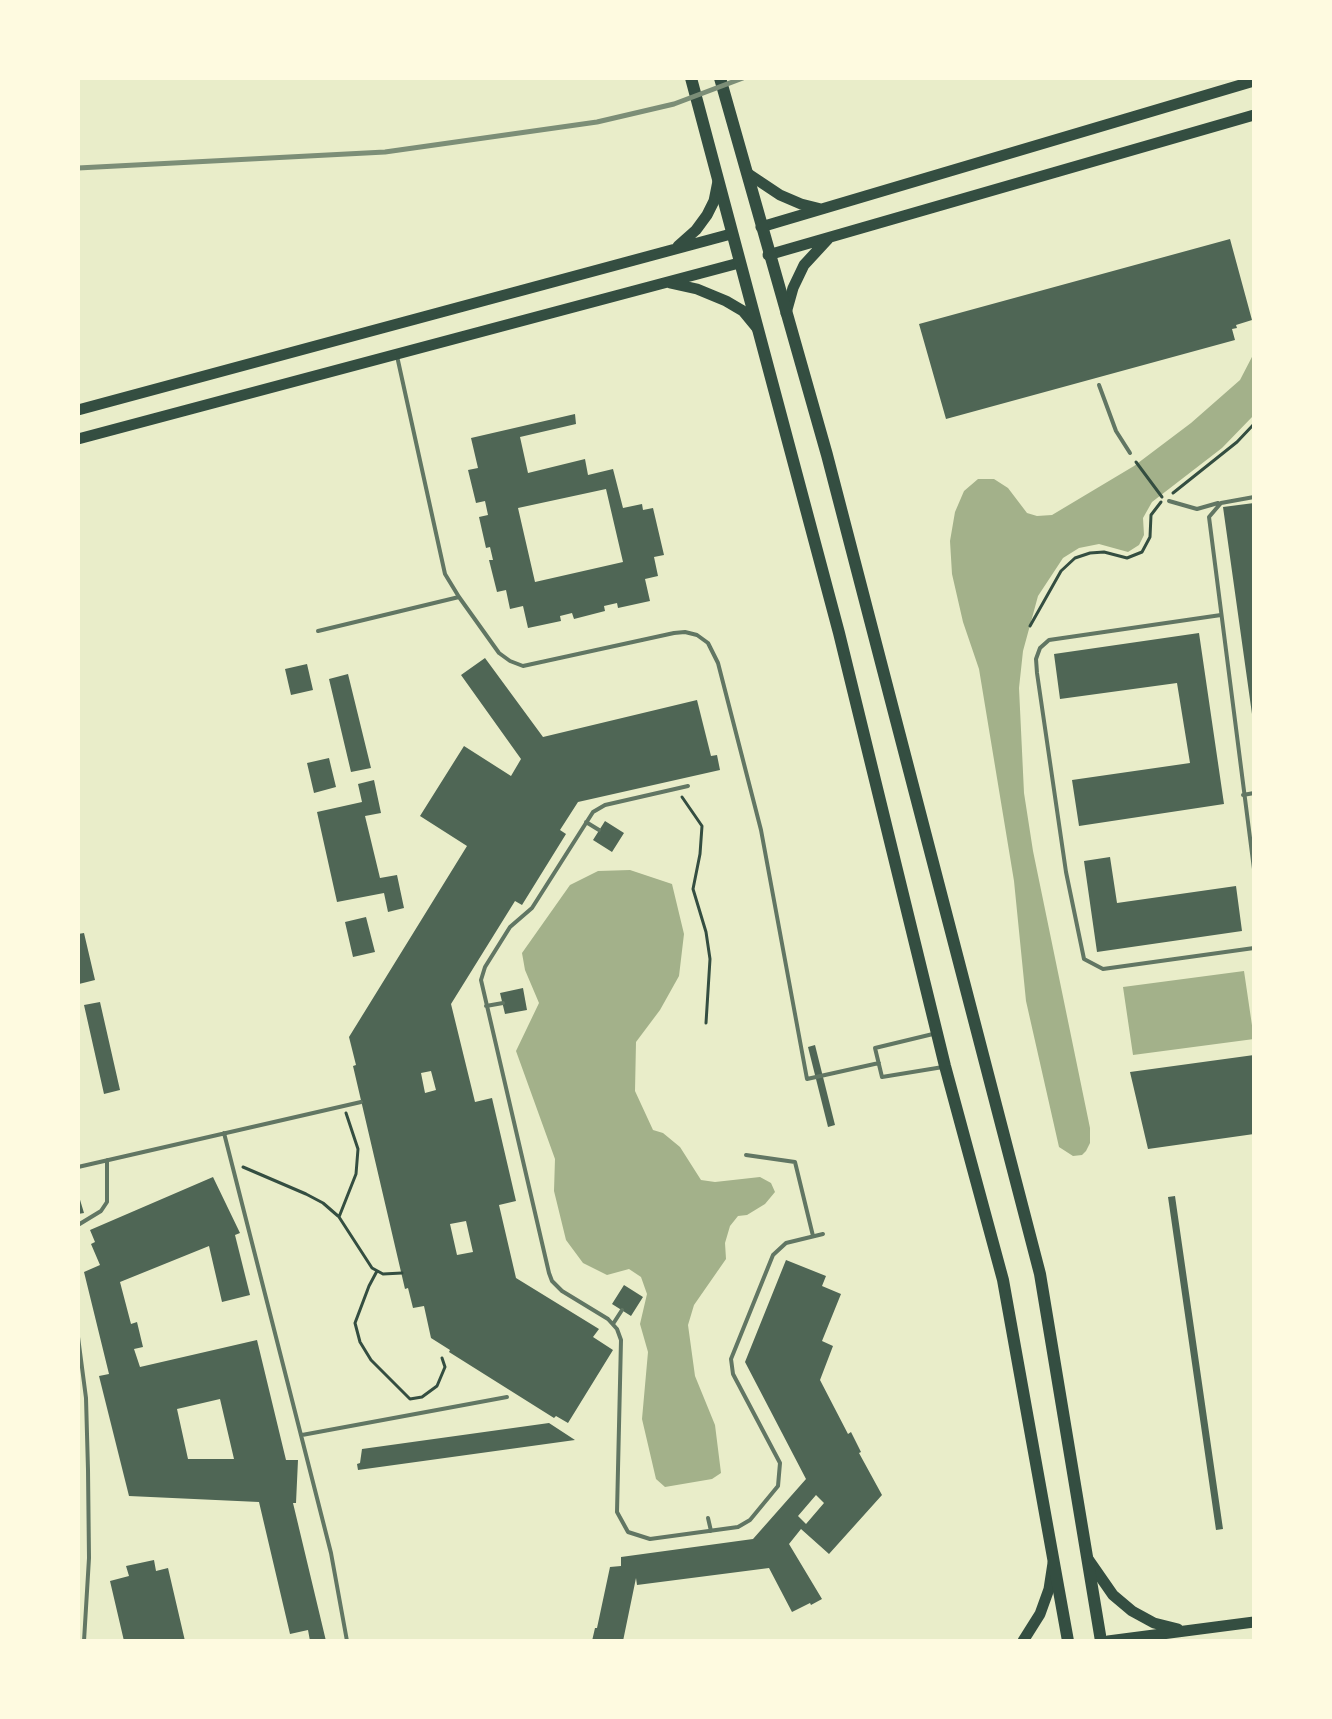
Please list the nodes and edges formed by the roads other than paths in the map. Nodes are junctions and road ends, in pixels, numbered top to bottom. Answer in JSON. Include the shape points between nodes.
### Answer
{"nodes":[{"id":1,"x":691,"y":78,"type":"edge"},
{"id":2,"x":720,"y":78,"type":"edge"},
{"id":3,"x":1254,"y":81,"type":"edge"},
{"id":4,"x":1254,"y":115,"type":"edge"},
{"id":5,"x":747,"y":173,"type":"junction"},
{"id":6,"x":718,"y":180,"type":"junction"},
{"id":7,"x":822,"y":209,"type":"junction"},
{"id":8,"x":761,"y":227,"type":"junction"},
{"id":9,"x":731,"y":234,"type":"junction"},
{"id":10,"x":831,"y":236,"type":"junction"},
{"id":11,"x":674,"y":250,"type":"junction"},
{"id":12,"x":768,"y":255,"type":"junction"},
{"id":13,"x":739,"y":263,"type":"junction"},
{"id":14,"x":666,"y":282,"type":"junction"},
{"id":15,"x":786,"y":314,"type":"junction"},
{"id":16,"x":757,"y":328,"type":"junction"},
{"id":17,"x":396,"y":354,"type":"junction"},
{"id":18,"x":1099,"y":385,"type":"dead end"},
{"id":19,"x":78,"y":410,"type":"edge"},
{"id":20,"x":78,"y":439,"type":"edge"},
{"id":21,"x":1130,"y":453,"type":"road end"},
{"id":22,"x":1254,"y":497,"type":"edge"},
{"id":23,"x":1169,"y":501,"type":"road end"},
{"id":24,"x":1221,"y":503,"type":"junction"},
{"id":25,"x":459,"y":597,"type":"junction"},
{"id":26,"x":1221,"y":615,"type":"junction"},
{"id":27,"x":318,"y":631,"type":"dead end"},
{"id":28,"x":688,"y":786,"type":"dead end"},
{"id":29,"x":1254,"y":793,"type":"edge"},
{"id":30,"x":1243,"y":795,"type":"junction"},
{"id":31,"x":586,"y":822,"type":"junction"},
{"id":32,"x":599,"y":830,"type":"dead end"},
{"id":33,"x":1254,"y":869,"type":"edge"},
{"id":34,"x":1254,"y":948,"type":"edge"},
{"id":35,"x":503,"y":1003,"type":"dead end"},
{"id":36,"x":486,"y":1006,"type":"junction"},
{"id":37,"x":938,"y":1032,"type":"junction"},
{"id":38,"x":879,"y":1063,"type":"junction"},
{"id":39,"x":945,"y":1066,"type":"junction"},
{"id":40,"x":361,"y":1102,"type":"dead end"},
{"id":41,"x":224,"y":1133,"type":"junction"},
{"id":42,"x":746,"y":1155,"type":"dead end"},
{"id":43,"x":107,"y":1160,"type":"junction"},
{"id":44,"x":78,"y":1167,"type":"edge"},
{"id":45,"x":78,"y":1225,"type":"edge"},
{"id":46,"x":823,"y":1234,"type":"dead end"},
{"id":47,"x":813,"y":1237,"type":"junction"},
{"id":48,"x":622,"y":1310,"type":"dead end"},
{"id":49,"x":613,"y":1324,"type":"junction"},
{"id":50,"x":78,"y":1337,"type":"edge"},
{"id":51,"x":507,"y":1397,"type":"dead end"},
{"id":52,"x":302,"y":1435,"type":"junction"},
{"id":53,"x":708,"y":1518,"type":"dead end"},
{"id":54,"x":711,"y":1531,"type":"junction"},
{"id":55,"x":1053,"y":1558,"type":"junction"},
{"id":56,"x":1088,"y":1559,"type":"junction"},
{"id":57,"x":1254,"y":1622,"type":"edge"},
{"id":58,"x":1187,"y":1631,"type":"junction"},
{"id":59,"x":84,"y":1641,"type":"edge"},
{"id":60,"x":347,"y":1641,"type":"edge"},
{"id":61,"x":1023,"y":1641,"type":"edge"},
{"id":62,"x":1068,"y":1641,"type":"edge"},
{"id":63,"x":1101,"y":1641,"type":"edge"},
{"id":64,"x":1108,"y":1641,"type":"edge"}],
"edges":[{"from":1,"to":6,"type":"highway"},
{"from":2,"to":5,"type":"highway"},
{"from":3,"to":7,"type":"main road"},
{"from":4,"to":10,"type":"main road"},
{"from":5,"to":7,"type":"main road","via":[[780,195]]},
{"from":5,"to":8,"type":"highway"},
{"from":6,"to":9,"type":"highway"},
{"from":6,"to":11,"type":"main road","via":[[707,215]]},
{"from":7,"to":8,"type":"main road"},
{"from":8,"to":12,"type":"highway"},
{"from":9,"to":11,"type":"main road"},
{"from":9,"to":13,"type":"highway"},
{"from":10,"to":12,"type":"main road"},
{"from":10,"to":15,"type":"main road","via":[[804,265]]},
{"from":11,"to":19,"type":"main road"},
{"from":12,"to":15,"type":"highway"},
{"from":13,"to":14,"type":"main road"},
{"from":13,"to":16,"type":"highway"},
{"from":14,"to":16,"type":"main road","via":[[726,301]]},
{"from":14,"to":17,"type":"main road"},
{"from":15,"to":56,"type":"highway","via":[[1040,1274]]},
{"from":16,"to":37,"type":"highway"},
{"from":17,"to":20,"type":"main road"},
{"from":17,"to":25,"type":"lane","via":[[445,574]]},
{"from":18,"to":21,"type":"lane"},
{"from":22,"to":24,"type":"lane"},
{"from":23,"to":24,"type":"lane","via":[[1197,509]]},
{"from":24,"to":26,"type":"lane","via":[[1209,517]]},
{"from":25,"to":27,"type":"lane"},
{"from":25,"to":38,"type":"lane","via":[[499,653],[523,666],[685,632],[708,643],[718,663],[761,830],[807,1079]]},
{"from":26,"to":30,"type":"lane"},
{"from":26,"to":34,"type":"lane","via":[[1049,640],[1040,648],[1037,673],[1084,959],[1103,969]]},
{"from":28,"to":31,"type":"lane","via":[[605,805]]},
{"from":29,"to":30,"type":"lane"},
{"from":30,"to":33,"type":"lane"},
{"from":31,"to":32,"type":"lane"},
{"from":31,"to":36,"type":"lane","via":[[532,908],[512,925],[485,967],[481,980]]},
{"from":35,"to":36,"type":"lane"},
{"from":36,"to":49,"type":"lane","via":[[552,1281]]},
{"from":37,"to":38,"type":"lane","via":[[875,1048]]},
{"from":37,"to":39,"type":"highway"},
{"from":38,"to":39,"type":"lane","via":[[882,1077]]},
{"from":39,"to":55,"type":"highway","via":[[1003,1280]]},
{"from":40,"to":41,"type":"lane"},
{"from":41,"to":43,"type":"lane"},
{"from":41,"to":52,"type":"lane"},
{"from":42,"to":47,"type":"lane","via":[[795,1162]]},
{"from":43,"to":44,"type":"lane"},
{"from":43,"to":45,"type":"lane","via":[[107,1202]]},
{"from":46,"to":47,"type":"lane"},
{"from":47,"to":54,"type":"lane","via":[[786,1243],[773,1255],[731,1359],[733,1374],[780,1463],[778,1486],[745,1524]]},
{"from":48,"to":49,"type":"lane"},
{"from":49,"to":54,"type":"lane","via":[[622,1344],[619,1520],[641,1539]]},
{"from":50,"to":59,"type":"lane","via":[[86,1398],[89,1558]]},
{"from":51,"to":52,"type":"lane"},
{"from":52,"to":60,"type":"lane"},
{"from":53,"to":54,"type":"lane"},
{"from":55,"to":61,"type":"main road","via":[[1040,1614]]},
{"from":55,"to":62,"type":"highway"},
{"from":56,"to":58,"type":"main road","via":[[1113,1595],[1132,1611]]},
{"from":56,"to":63,"type":"highway"},
{"from":57,"to":58,"type":"main road"},
{"from":58,"to":64,"type":"main road"}]}
